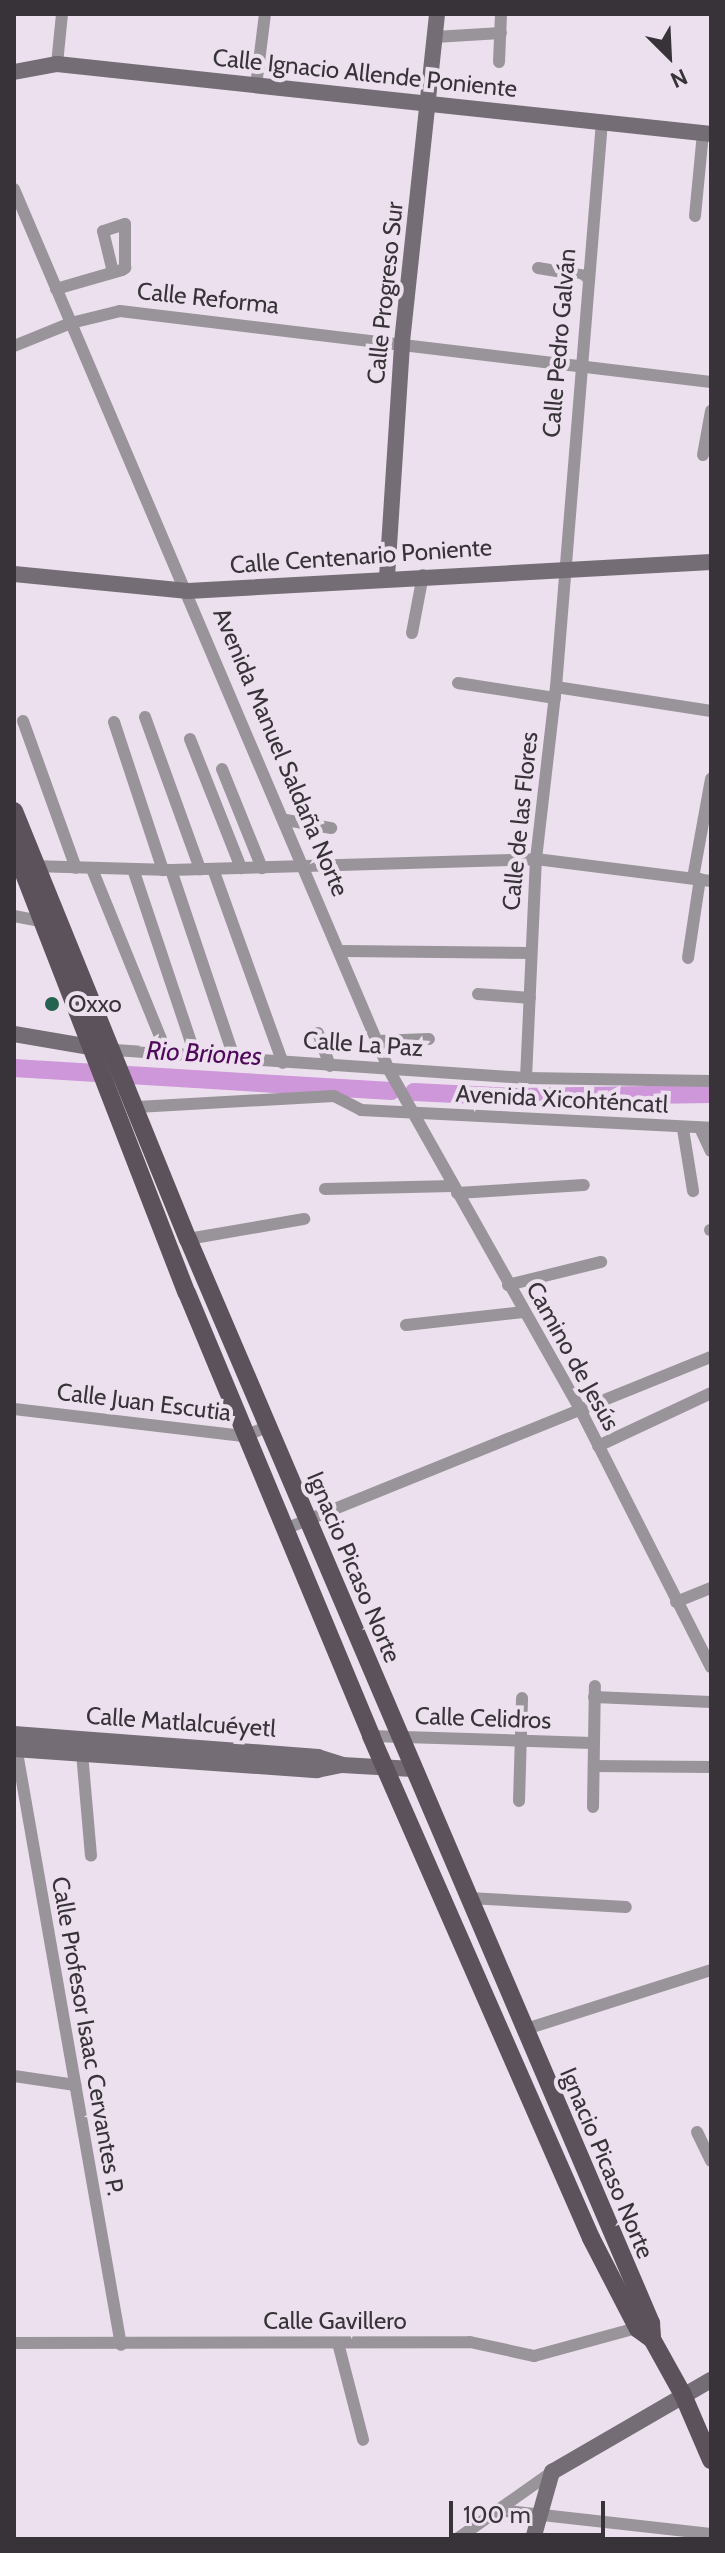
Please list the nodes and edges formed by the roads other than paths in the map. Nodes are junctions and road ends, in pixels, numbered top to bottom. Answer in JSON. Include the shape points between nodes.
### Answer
{"nodes":[{"id":1,"x":62,"y":14,"type":"edge"},
{"id":2,"x":265,"y":14,"type":"edge"},
{"id":3,"x":437,"y":14,"type":"edge"},
{"id":4,"x":501,"y":14,"type":"edge"},
{"id":5,"x":501,"y":33,"type":"junction"},
{"id":6,"x":435,"y":37,"type":"junction"},
{"id":7,"x":499,"y":62,"type":"dead end"},
{"id":8,"x":57,"y":64,"type":"junction"},
{"id":9,"x":14,"y":72,"type":"edge"},
{"id":10,"x":256,"y":86,"type":"junction"},
{"id":11,"x":429,"y":105,"type":"junction"},
{"id":12,"x":602,"y":121,"type":"junction"},
{"id":13,"x":707,"y":134,"type":"edge"},
{"id":14,"x":14,"y":189,"type":"edge"},
{"id":15,"x":695,"y":216,"type":"dead end"},
{"id":16,"x":538,"y":268,"type":"dead end"},
{"id":17,"x":113,"y":272,"type":"dead end"},
{"id":18,"x":587,"y":276,"type":"junction"},
{"id":19,"x":56,"y":289,"type":"junction"},
{"id":20,"x":71,"y":323,"type":"junction"},
{"id":21,"x":402,"y":342,"type":"junction"},
{"id":22,"x":14,"y":346,"type":"edge"},
{"id":23,"x":578,"y":366,"type":"junction"},
{"id":24,"x":711,"y":382,"type":"edge"},
{"id":25,"x":711,"y":411,"type":"edge"},
{"id":26,"x":703,"y":455,"type":"dead end"},
{"id":27,"x":711,"y":562,"type":"edge"},
{"id":28,"x":564,"y":568,"type":"junction"},
{"id":29,"x":14,"y":574,"type":"edge"},
{"id":30,"x":423,"y":575,"type":"junction"},
{"id":31,"x":387,"y":577,"type":"junction"},
{"id":32,"x":188,"y":591,"type":"junction"},
{"id":33,"x":412,"y":633,"type":"dead end"},
{"id":34,"x":458,"y":683,"type":"dead end"},
{"id":35,"x":556,"y":692,"type":"junction"},
{"id":36,"x":711,"y":711,"type":"edge"},
{"id":37,"x":145,"y":717,"type":"dead end"},
{"id":38,"x":23,"y":721,"type":"dead end"},
{"id":39,"x":114,"y":722,"type":"dead end"},
{"id":40,"x":190,"y":739,"type":"dead end"},
{"id":41,"x":222,"y":769,"type":"dead end"},
{"id":42,"x":711,"y":779,"type":"edge"},
{"id":43,"x":14,"y":811,"type":"edge"},
{"id":44,"x":286,"y":820,"type":"junction"},
{"id":45,"x":331,"y":828,"type":"dead end"},
{"id":46,"x":536,"y":859,"type":"junction"},
{"id":47,"x":21,"y":860,"type":"edge"},
{"id":48,"x":306,"y":867,"type":"junction"},
{"id":49,"x":76,"y":868,"type":"junction"},
{"id":50,"x":241,"y":868,"type":"junction"},
{"id":51,"x":262,"y":868,"type":"junction"},
{"id":52,"x":92,"y":869,"type":"junction"},
{"id":53,"x":133,"y":869,"type":"junction"},
{"id":54,"x":206,"y":869,"type":"junction"},
{"id":55,"x":167,"y":870,"type":"junction"},
{"id":56,"x":701,"y":879,"type":"edge"},
{"id":57,"x":14,"y":916,"type":"edge"},
{"id":58,"x":44,"y":922,"type":"junction"},
{"id":59,"x":343,"y":951,"type":"junction"},
{"id":60,"x":530,"y":953,"type":"junction"},
{"id":61,"x":688,"y":958,"type":"dead end"},
{"id":62,"x":478,"y":994,"type":"dead end"},
{"id":63,"x":530,"y":998,"type":"junction"},
{"id":64,"x":318,"y":1033,"type":"dead end"},
{"id":65,"x":14,"y":1034,"type":"edge"},
{"id":66,"x":429,"y":1039,"type":"dead end"},
{"id":67,"x":378,"y":1041,"type":"junction"},
{"id":68,"x":95,"y":1048,"type":"junction"},
{"id":69,"x":115,"y":1050,"type":"junction"},
{"id":70,"x":167,"y":1054,"type":"junction"},
{"id":71,"x":196,"y":1057,"type":"junction"},
{"id":72,"x":235,"y":1060,"type":"junction"},
{"id":73,"x":283,"y":1063,"type":"junction"},
{"id":74,"x":330,"y":1066,"type":"junction"},
{"id":75,"x":389,"y":1070,"type":"junction"},
{"id":76,"x":526,"y":1078,"type":"junction"},
{"id":77,"x":711,"y":1081,"type":"edge"},
{"id":78,"x":135,"y":1100,"type":"junction"},
{"id":79,"x":410,"y":1113,"type":"junction"},
{"id":80,"x":683,"y":1129,"type":"junction"},
{"id":81,"x":706,"y":1129,"type":"edge"},
{"id":82,"x":711,"y":1151,"type":"edge"},
{"id":83,"x":584,"y":1185,"type":"dead end"},
{"id":84,"x":325,"y":1189,"type":"dead end"},
{"id":85,"x":455,"y":1189,"type":"junction"},
{"id":86,"x":693,"y":1191,"type":"dead end"},
{"id":87,"x":304,"y":1219,"type":"dead end"},
{"id":88,"x":188,"y":1239,"type":"junction"},
{"id":89,"x":601,"y":1262,"type":"dead end"},
{"id":90,"x":508,"y":1285,"type":"junction"},
{"id":91,"x":523,"y":1312,"type":"junction"},
{"id":92,"x":406,"y":1325,"type":"dead end"},
{"id":93,"x":711,"y":1357,"type":"edge"},
{"id":94,"x":711,"y":1393,"type":"edge"},
{"id":95,"x":14,"y":1409,"type":"edge"},
{"id":96,"x":582,"y":1413,"type":"junction"},
{"id":97,"x":268,"y":1426,"type":"junction"},
{"id":98,"x":245,"y":1436,"type":"junction"},
{"id":99,"x":598,"y":1446,"type":"junction"},
{"id":100,"x":308,"y":1520,"type":"junction"},
{"id":101,"x":285,"y":1529,"type":"junction"},
{"id":102,"x":711,"y":1588,"type":"edge"},
{"id":103,"x":676,"y":1602,"type":"junction"},
{"id":104,"x":711,"y":1667,"type":"edge"},
{"id":105,"x":522,"y":1698,"type":"dead end"},
{"id":106,"x":711,"y":1702,"type":"edge"},
{"id":107,"x":371,"y":1736,"type":"junction"},
{"id":108,"x":399,"y":1736,"type":"junction"},
{"id":109,"x":14,"y":1741,"type":"edge"},
{"id":110,"x":520,"y":1742,"type":"junction"},
{"id":111,"x":592,"y":1743,"type":"junction"},
{"id":112,"x":82,"y":1753,"type":"junction"},
{"id":113,"x":342,"y":1765,"type":"junction"},
{"id":114,"x":594,"y":1766,"type":"junction"},
{"id":115,"x":711,"y":1767,"type":"edge"},
{"id":116,"x":385,"y":1768,"type":"junction"},
{"id":117,"x":413,"y":1769,"type":"junction"},
{"id":118,"x":519,"y":1801,"type":"dead end"},
{"id":119,"x":593,"y":1807,"type":"dead end"},
{"id":120,"x":91,"y":1856,"type":"dead end"},
{"id":121,"x":469,"y":1898,"type":"junction"},
{"id":122,"x":626,"y":1907,"type":"dead end"},
{"id":123,"x":711,"y":1970,"type":"edge"},
{"id":124,"x":523,"y":2030,"type":"junction"},
{"id":125,"x":14,"y":2076,"type":"edge"},
{"id":126,"x":75,"y":2085,"type":"junction"},
{"id":127,"x":697,"y":2132,"type":"dead end"},
{"id":128,"x":711,"y":2161,"type":"edge"},
{"id":129,"x":647,"y":2330,"type":"junction"},
{"id":130,"x":14,"y":2343,"type":"edge"},
{"id":131,"x":338,"y":2343,"type":"junction"},
{"id":132,"x":121,"y":2345,"type":"junction"},
{"id":133,"x":711,"y":2380,"type":"edge"},
{"id":134,"x":683,"y":2395,"type":"junction"},
{"id":135,"x":363,"y":2440,"type":"dead end"},
{"id":136,"x":711,"y":2460,"type":"edge"},
{"id":137,"x":552,"y":2472,"type":"junction"},
{"id":138,"x":498,"y":2510,"type":"junction"},
{"id":139,"x":539,"y":2514,"type":"junction"},
{"id":140,"x":711,"y":2534,"type":"edge"},
{"id":141,"x":457,"y":2539,"type":"edge"},
{"id":142,"x":533,"y":2539,"type":"edge"}],
"edges":[{"from":1,"to":8,"type":"street"},
{"from":2,"to":10,"type":"street"},
{"from":3,"to":6,"type":"street","name":"Calle Progreso Sur"},
{"from":4,"to":5,"type":"street"},
{"from":5,"to":6,"type":"street"},
{"from":5,"to":7,"type":"street"},
{"from":6,"to":11,"type":"street","name":"Calle Progreso Sur"},
{"from":8,"to":9,"type":"street","name":"Calle Ignacio Allende Poniente"},
{"from":8,"to":10,"type":"street","name":"Calle Ignacio Allende Poniente"},
{"from":10,"to":11,"type":"street","name":"Calle Ignacio Allende Poniente"},
{"from":11,"to":12,"type":"street","name":"Calle Ignacio Allende Poniente"},
{"from":11,"to":21,"type":"street","name":"Calle Progreso Sur"},
{"from":12,"to":13,"type":"street","name":"Calle Ignacio Allende Poniente"},
{"from":12,"to":18,"type":"street","name":"Calle Pedro Galván"},
{"from":13,"to":15,"type":"street"},
{"from":14,"to":19,"type":"street","name":"Avenida Manuel Saldaña Norte"},
{"from":16,"to":18,"type":"street"},
{"from":17,"to":19,"type":"street"},
{"from":18,"to":23,"type":"street","name":"Calle Pedro Galván"},
{"from":19,"to":20,"type":"street","name":"Avenida Manuel Saldaña Norte"},
{"from":20,"to":21,"type":"street","name":"Calle Reforma","via":[[120,311]]},
{"from":20,"to":22,"type":"street","name":"Calle Reforma"},
{"from":20,"to":32,"type":"street","name":"Avenida Manuel Saldaña Norte"},
{"from":21,"to":23,"type":"street","name":"Calle Reforma"},
{"from":21,"to":31,"type":"street","name":"Calle Progreso Sur"},
{"from":23,"to":24,"type":"street","name":"Calle Reforma"},
{"from":23,"to":28,"type":"street","name":"Calle Pedro Galván"},
{"from":25,"to":26,"type":"street"},
{"from":27,"to":28,"type":"street","name":"Calle Centenario Poniente"},
{"from":28,"to":30,"type":"street","name":"Calle Centenario Poniente"},
{"from":28,"to":35,"type":"street","name":"Calle de las Flores"},
{"from":29,"to":32,"type":"street","name":"Calle Centenario Poniente"},
{"from":30,"to":31,"type":"street","name":"Calle Centenario Poniente"},
{"from":30,"to":33,"type":"street"},
{"from":31,"to":32,"type":"street","name":"Calle Centenario Poniente"},
{"from":32,"to":44,"type":"street","name":"Avenida Manuel Saldaña Norte"},
{"from":34,"to":35,"type":"street"},
{"from":35,"to":36,"type":"street"},
{"from":35,"to":46,"type":"street","name":"Calle de las Flores"},
{"from":37,"to":54,"type":"street"},
{"from":38,"to":49,"type":"street"},
{"from":39,"to":55,"type":"street"},
{"from":40,"to":50,"type":"street"},
{"from":41,"to":51,"type":"street"},
{"from":42,"to":56,"type":"street"},
{"from":43,"to":47,"type":"main road","name":"Ignacio Picaso Norte"},
{"from":44,"to":45,"type":"street"},
{"from":44,"to":48,"type":"street","name":"Avenida Manuel Saldaña Norte"},
{"from":46,"to":48,"type":"street"},
{"from":46,"to":56,"type":"street"},
{"from":46,"to":60,"type":"street","name":"Calle de las Flores"},
{"from":47,"to":49,"type":"street"},
{"from":47,"to":58,"type":"main road","name":"Ignacio Picaso Norte"},
{"from":47,"to":69,"type":"main road","name":"Ignacio Picaso Norte"},
{"from":48,"to":51,"type":"street"},
{"from":48,"to":59,"type":"street","name":"Avenida Manuel Saldaña Norte"},
{"from":49,"to":52,"type":"street"},
{"from":50,"to":51,"type":"street"},
{"from":50,"to":54,"type":"street"},
{"from":52,"to":53,"type":"street"},
{"from":52,"to":70,"type":"street"},
{"from":53,"to":55,"type":"street"},
{"from":53,"to":71,"type":"street"},
{"from":54,"to":55,"type":"street"},
{"from":54,"to":73,"type":"street"},
{"from":55,"to":72,"type":"street"},
{"from":56,"to":61,"type":"street"},
{"from":57,"to":58,"type":"street"},
{"from":58,"to":68,"type":"main road","name":"Ignacio Picaso Norte"},
{"from":59,"to":60,"type":"street"},
{"from":59,"to":67,"type":"street","name":"Avenida Manuel Saldaña Norte"},
{"from":60,"to":63,"type":"street","name":"Calle de las Flores"},
{"from":62,"to":63,"type":"street"},
{"from":63,"to":76,"type":"street","name":"Calle de las Flores"},
{"from":64,"to":74,"type":"street"},
{"from":65,"to":68,"type":"street","name":"Calle La Paz"},
{"from":66,"to":67,"type":"street"},
{"from":67,"to":75,"type":"street","name":"Avenida Manuel Saldaña Norte"},
{"from":68,"to":69,"type":"street","name":"Calle La Paz"},
{"from":68,"to":98,"type":"main road","name":"Ignacio Picaso Norte"},
{"from":69,"to":70,"type":"street","name":"Calle La Paz"},
{"from":69,"to":78,"type":"main road","name":"Ignacio Picaso Norte"},
{"from":70,"to":71,"type":"street","name":"Calle La Paz"},
{"from":71,"to":72,"type":"street","name":"Calle La Paz"},
{"from":72,"to":73,"type":"street","name":"Calle La Paz"},
{"from":73,"to":74,"type":"street","name":"Calle La Paz"},
{"from":74,"to":75,"type":"street","name":"Calle La Paz"},
{"from":75,"to":76,"type":"street","name":"Calle La Paz"},
{"from":75,"to":79,"type":"street","name":"Camino de Jesús"},
{"from":76,"to":77,"type":"street","name":"Calle La Paz"},
{"from":78,"to":79,"type":"street","name":"Avenida Xicohténcatl","via":[[334,1096],[361,1110]]},
{"from":78,"to":88,"type":"main road","name":"Ignacio Picaso Norte"},
{"from":79,"to":80,"type":"street","name":"Avenida Xicohténcatl"},
{"from":79,"to":85,"type":"street","name":"Camino de Jesús"},
{"from":80,"to":81,"type":"street","name":"Avenida Xicohténcatl"},
{"from":80,"to":86,"type":"street"},
{"from":81,"to":82,"type":"street"},
{"from":83,"to":85,"type":"street"},
{"from":84,"to":85,"type":"street"},
{"from":85,"to":90,"type":"street","name":"Camino de Jesús"},
{"from":87,"to":88,"type":"street"},
{"from":88,"to":97,"type":"main road","name":"Ignacio Picaso Norte"},
{"from":89,"to":90,"type":"street"},
{"from":90,"to":91,"type":"street","name":"Camino de Jesús"},
{"from":91,"to":92,"type":"street"},
{"from":91,"to":96,"type":"street","name":"Camino de Jesús"},
{"from":93,"to":96,"type":"street"},
{"from":94,"to":99,"type":"street"},
{"from":95,"to":98,"type":"street","name":"Calle Juan Escutia"},
{"from":96,"to":99,"type":"street","name":"Camino de Jesús"},
{"from":96,"to":100,"type":"street"},
{"from":97,"to":98,"type":"street","name":"Calle Juan Escutia"},
{"from":97,"to":100,"type":"main road","name":"Ignacio Picaso Norte"},
{"from":98,"to":101,"type":"main road","name":"Ignacio Picaso Norte"},
{"from":99,"to":103,"type":"street","name":"Camino de Jesús"},
{"from":100,"to":101,"type":"street"},
{"from":100,"to":108,"type":"main road","name":"Ignacio Picaso Norte"},
{"from":101,"to":107,"type":"main road","name":"Ignacio Picaso Norte"},
{"from":102,"to":103,"type":"street"},
{"from":103,"to":104,"type":"street","name":"Camino de Jesús"},
{"from":105,"to":110,"type":"street"},
{"from":106,"to":111,"type":"street","via":[[595,1692]]},
{"from":107,"to":108,"type":"street","name":"Calle Celidros"},
{"from":107,"to":116,"type":"main road","name":"Ignacio Picaso Norte"},
{"from":108,"to":110,"type":"street","name":"Calle Celidros"},
{"from":108,"to":117,"type":"main road","name":"Ignacio Picaso Norte"},
{"from":109,"to":112,"type":"street","name":"Calle Matlalcuéyetl"},
{"from":109,"to":113,"type":"street","name":"Calle Matlalcuéyetl","via":[[318,1757]]},
{"from":109,"to":126,"type":"street","name":"Calle Profesor Isaac Cervantes P."},
{"from":110,"to":111,"type":"street","name":"Calle Celidros"},
{"from":110,"to":118,"type":"street"},
{"from":111,"to":114,"type":"street"},
{"from":112,"to":113,"type":"street","name":"Calle Matlalcuéyetl","via":[[317,1770]]},
{"from":112,"to":120,"type":"street"},
{"from":113,"to":116,"type":"street","name":"Calle Matlalcuéyetl"},
{"from":114,"to":115,"type":"street"},
{"from":114,"to":119,"type":"street"},
{"from":116,"to":117,"type":"street","name":"Calle Matlalcuéyetl"},
{"from":116,"to":129,"type":"main road","name":"Ignacio Picaso Norte","via":[[591,2238]]},
{"from":117,"to":121,"type":"main road","name":"Ignacio Picaso Norte"},
{"from":121,"to":122,"type":"street"},
{"from":121,"to":124,"type":"main road","name":"Ignacio Picaso Norte"},
{"from":123,"to":124,"type":"street"},
{"from":124,"to":129,"type":"main road","name":"Ignacio Picaso Norte"},
{"from":125,"to":126,"type":"street"},
{"from":126,"to":132,"type":"street","name":"Calle Profesor Isaac Cervantes P."},
{"from":127,"to":128,"type":"street"},
{"from":129,"to":131,"type":"street","name":"Calle Gavillero","via":[[534,2356],[470,2342]]},
{"from":129,"to":134,"type":"main road","name":"Ignacio Picaso Norte"},
{"from":130,"to":132,"type":"street","name":"Calle Gavillero"},
{"from":131,"to":132,"type":"street","name":"Calle Gavillero"},
{"from":131,"to":135,"type":"street"},
{"from":133,"to":134,"type":"street"},
{"from":134,"to":136,"type":"main road","name":"Ignacio Picaso Norte"},
{"from":134,"to":137,"type":"street"},
{"from":137,"to":138,"type":"street"},
{"from":137,"to":139,"type":"street"},
{"from":138,"to":139,"type":"street"},
{"from":138,"to":141,"type":"street"},
{"from":139,"to":140,"type":"street"},
{"from":139,"to":142,"type":"street"}]}
